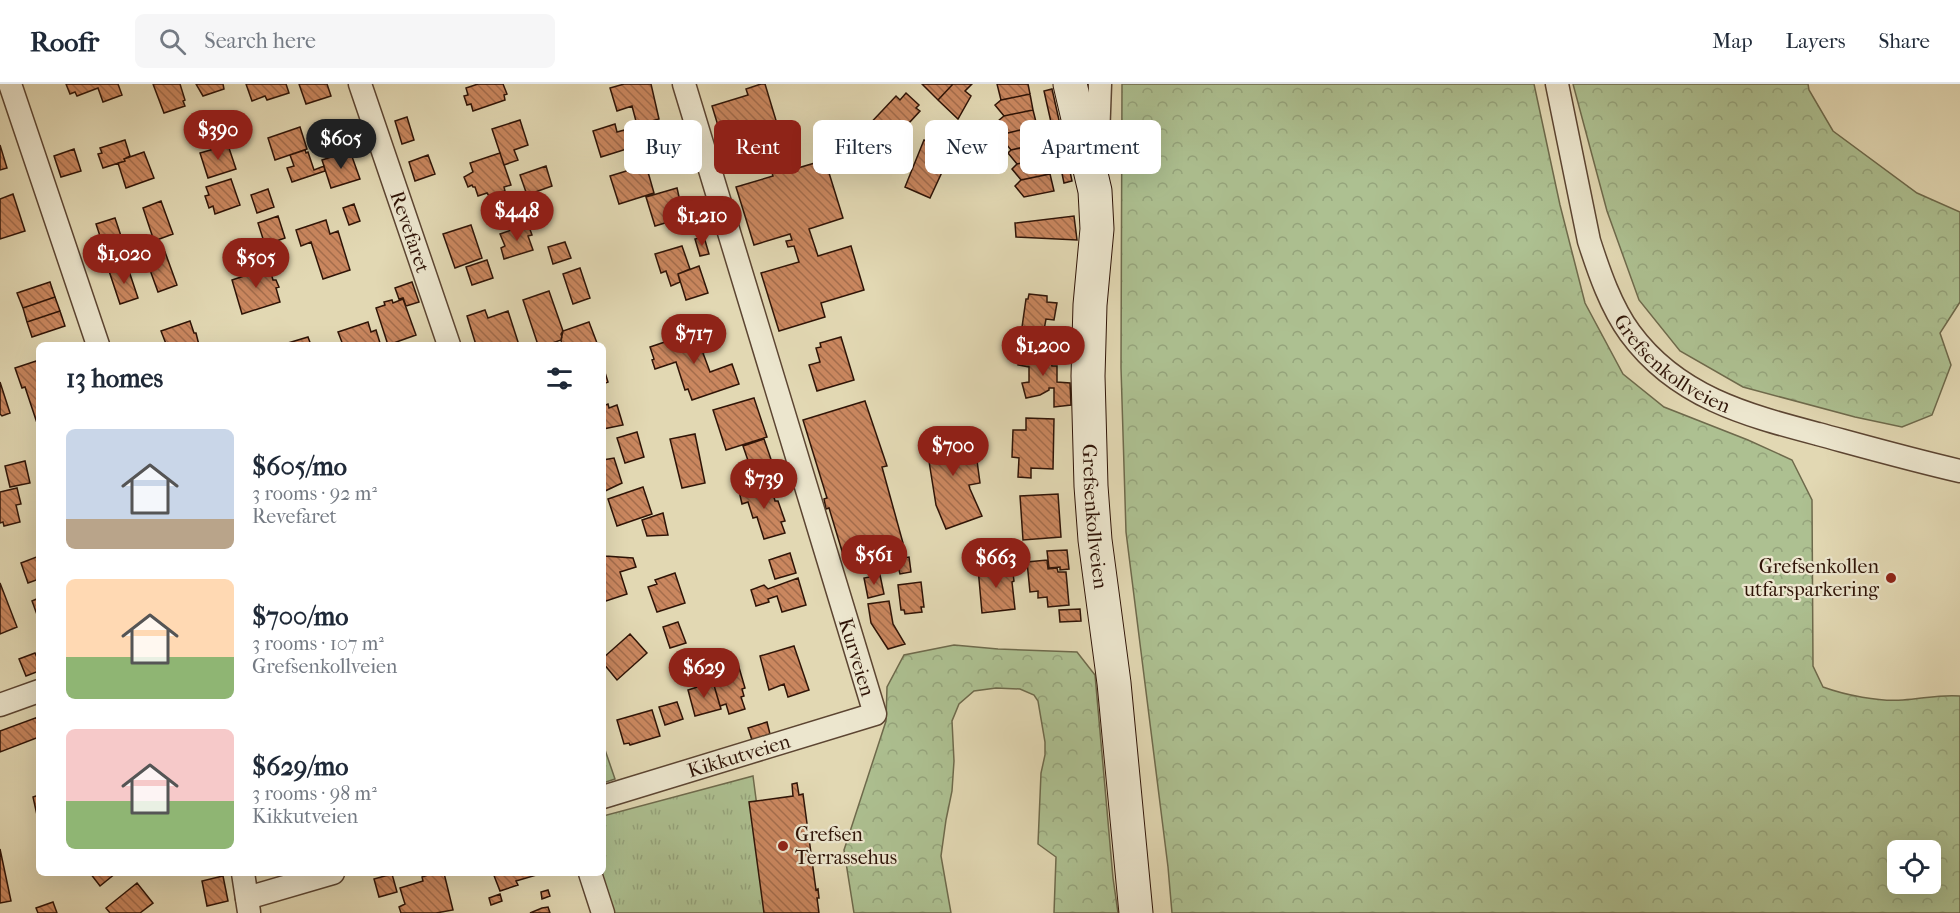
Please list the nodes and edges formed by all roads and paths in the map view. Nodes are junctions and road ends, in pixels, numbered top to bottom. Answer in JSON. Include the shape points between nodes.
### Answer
{"nodes":[{"id":1,"x":10,"y":84,"type":"edge"},
{"id":2,"x":360,"y":84,"type":"edge"},
{"id":3,"x":684,"y":84,"type":"edge"},
{"id":4,"x":1070,"y":84,"type":"edge"},
{"id":5,"x":1100,"y":84,"type":"edge"},
{"id":6,"x":1557,"y":84,"type":"edge"},
{"id":7,"x":1088,"y":120,"type":"edge"},
{"id":8,"x":1088,"y":120,"type":"edge"},
{"id":9,"x":1093,"y":174,"type":"edge"},
{"id":10,"x":97,"y":342,"type":"edge"},
{"id":11,"x":448,"y":342,"type":"edge"},
{"id":12,"x":1960,"y":471,"type":"edge"},
{"id":13,"x":36,"y":692,"type":"edge"},
{"id":14,"x":0,"y":705,"type":"edge"},
{"id":15,"x":875,"y":714,"type":"joint"},
{"id":16,"x":606,"y":795,"type":"edge"},
{"id":17,"x":243,"y":876,"type":"edge"},
{"id":18,"x":325,"y":876,"type":"edge"},
{"id":19,"x":591,"y":876,"type":"edge"},
{"id":20,"x":248,"y":906,"type":"edge"},
{"id":21,"x":603,"y":913,"type":"edge"},
{"id":22,"x":1137,"y":913,"type":"edge"}],
"edges":[{"from":1,"to":10,"type":"street"},
{"from":2,"to":11,"type":"street","name":"Revefaret"},
{"from":3,"to":15,"type":"street","name":"Kurveien"},
{"from":4,"to":7,"type":"street","name":"Grefsenkollveien"},
{"from":5,"to":8,"type":"street"},
{"from":6,"to":12,"type":"street","name":"Grefsenkollveien","via":[[1595,259],[1629,332],[1659,366],[1703,396],[1746,414]]},
{"from":9,"to":22,"type":"street","name":"Grefsenkollveien","via":[[1096,228],[1088,376],[1091,486]]},
{"from":13,"to":14,"type":"street"},
{"from":15,"to":16,"type":"street","name":"Kikkutveien"},
{"from":17,"to":20,"type":"street"},
{"from":18,"to":20,"type":"street"},
{"from":19,"to":21,"type":"street"}]}
